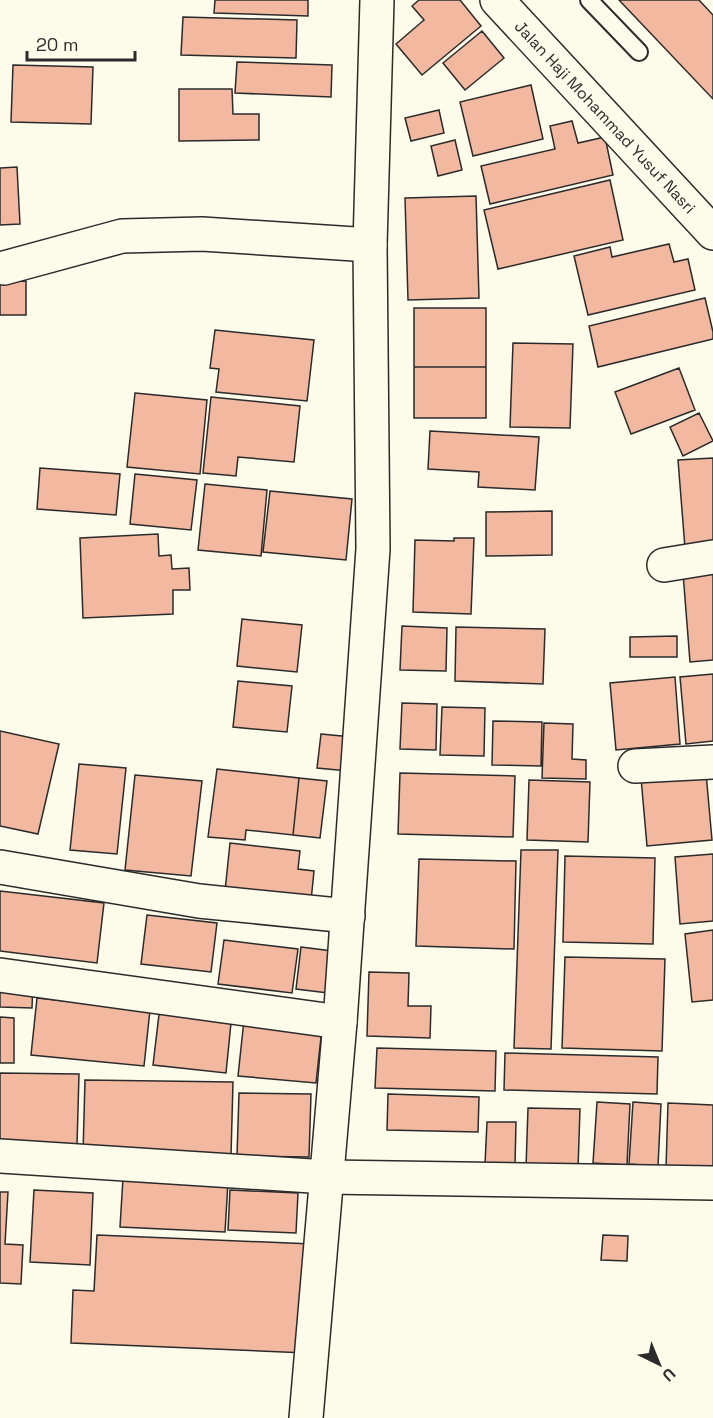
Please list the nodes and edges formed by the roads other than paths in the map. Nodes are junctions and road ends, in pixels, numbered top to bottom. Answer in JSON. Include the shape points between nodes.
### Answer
{"nodes":[{"id":1,"x":377,"y":0,"type":"edge"},
{"id":2,"x":497,"y":0,"type":"edge"},
{"id":3,"x":589,"y":0,"type":"edge"},
{"id":4,"x":639,"y":52,"type":"dead end"},
{"id":5,"x":713,"y":233,"type":"edge"},
{"id":6,"x":370,"y":244,"type":"junction"},
{"id":7,"x":4,"y":268,"type":"dead end"},
{"id":8,"x":713,"y":557,"type":"edge"},
{"id":9,"x":664,"y":565,"type":"dead end"},
{"id":10,"x":713,"y":762,"type":"edge"},
{"id":11,"x":635,"y":766,"type":"dead end"},
{"id":12,"x":0,"y":867,"type":"edge"},
{"id":13,"x":348,"y":916,"type":"junction"},
{"id":14,"x":0,"y":975,"type":"edge"},
{"id":15,"x":340,"y":1022,"type":"junction"},
{"id":16,"x":0,"y":1156,"type":"edge"},
{"id":17,"x":327,"y":1177,"type":"junction"},
{"id":18,"x":713,"y":1183,"type":"edge"},
{"id":19,"x":306,"y":1418,"type":"edge"}],
"edges":[{"from":1,"to":6,"type":"street"},
{"from":2,"to":5,"type":"street","name":"Jalan Haji Mohammad Yusuf Nasri"},
{"from":3,"to":4,"type":"lane"},
{"from":6,"to":7,"type":"street","via":[[202,234],[122,236]]},
{"from":6,"to":13,"type":"street","via":[[373,549]]},
{"from":8,"to":9,"type":"street"},
{"from":10,"to":11,"type":"street"},
{"from":12,"to":13,"type":"street","via":[[199,901]]},
{"from":13,"to":15,"type":"street"},
{"from":14,"to":15,"type":"street"},
{"from":15,"to":17,"type":"street"},
{"from":16,"to":17,"type":"street"},
{"from":17,"to":18,"type":"street"},
{"from":17,"to":19,"type":"street"}]}
